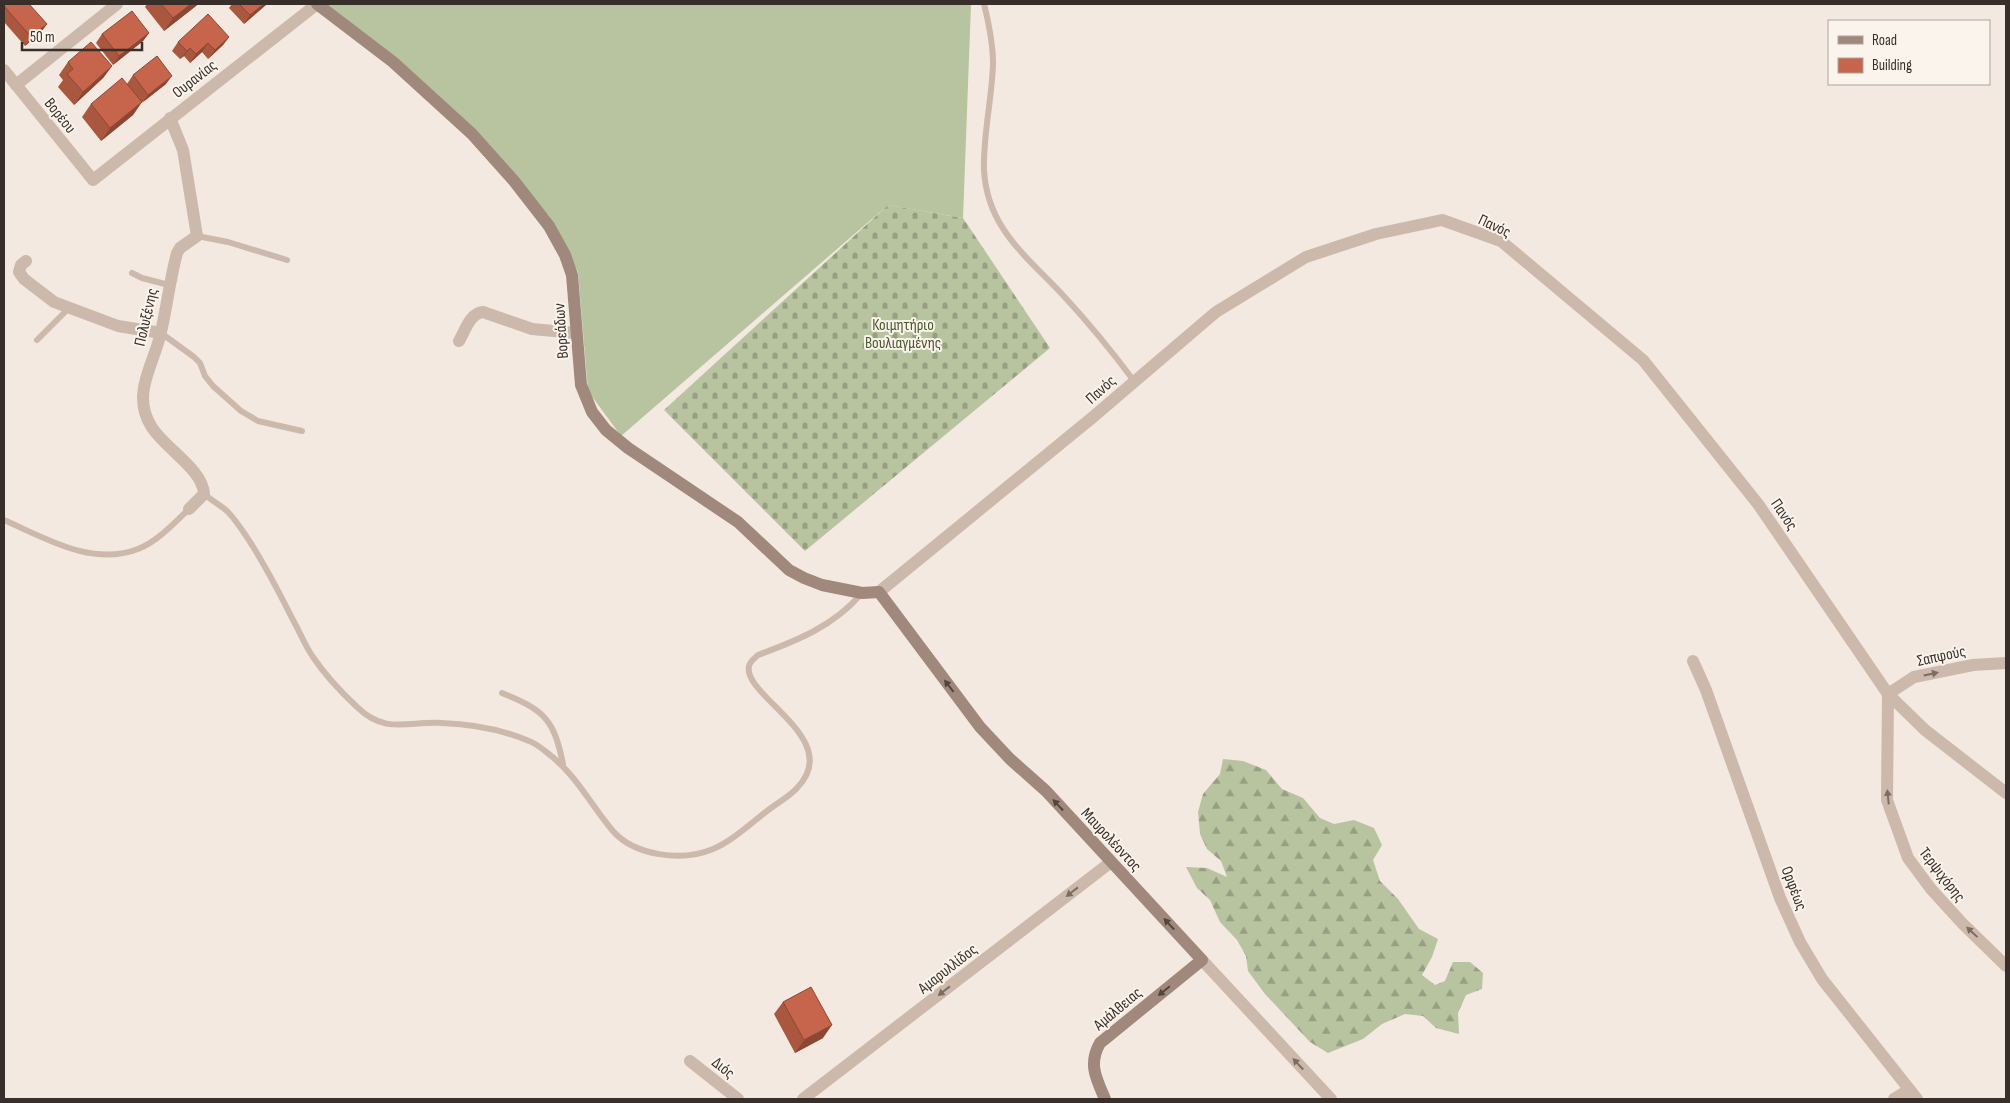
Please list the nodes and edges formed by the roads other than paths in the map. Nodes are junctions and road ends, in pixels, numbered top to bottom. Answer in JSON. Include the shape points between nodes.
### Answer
{"nodes":[{"id":1,"x":117,"y":4,"type":"edge"},
{"id":2,"x":317,"y":4,"type":"edge"},
{"id":3,"x":984,"y":4,"type":"edge"},
{"id":4,"x":4,"y":70,"type":"edge"},
{"id":5,"x":16,"y":85,"type":"junction"},
{"id":6,"x":170,"y":118,"type":"junction"},
{"id":7,"x":93,"y":180,"type":"joint"},
{"id":8,"x":198,"y":236,"type":"junction"},
{"id":9,"x":287,"y":260,"type":"dead end"},
{"id":10,"x":26,"y":261,"type":"dead end"},
{"id":11,"x":132,"y":273,"type":"dead end"},
{"id":12,"x":169,"y":285,"type":"junction"},
{"id":13,"x":70,"y":308,"type":"junction"},
{"id":14,"x":161,"y":333,"type":"junction"},
{"id":15,"x":576,"y":333,"type":"junction"},
{"id":16,"x":38,"y":340,"type":"dead end"},
{"id":17,"x":459,"y":341,"type":"dead end"},
{"id":18,"x":1134,"y":381,"type":"junction"},
{"id":19,"x":302,"y":431,"type":"dead end"},
{"id":20,"x":204,"y":494,"type":"junction"},
{"id":21,"x":189,"y":509,"type":"joint"},
{"id":22,"x":4,"y":520,"type":"edge"},
{"id":23,"x":879,"y":592,"type":"junction"},
{"id":24,"x":862,"y":593,"type":"junction"},
{"id":25,"x":1693,"y":661,"type":"dead end"},
{"id":26,"x":2006,"y":663,"type":"edge"},
{"id":27,"x":502,"y":693,"type":"dead end"},
{"id":28,"x":1888,"y":694,"type":"junction"},
{"id":29,"x":563,"y":764,"type":"junction"},
{"id":30,"x":2006,"y":792,"type":"edge"},
{"id":31,"x":1111,"y":862,"type":"junction"},
{"id":32,"x":1202,"y":960,"type":"junction"},
{"id":33,"x":2006,"y":966,"type":"edge"},
{"id":34,"x":690,"y":1061,"type":"dead end"},
{"id":35,"x":1913,"y":1095,"type":"edge"},
{"id":36,"x":738,"y":1099,"type":"edge"},
{"id":37,"x":803,"y":1099,"type":"edge"},
{"id":38,"x":1105,"y":1099,"type":"edge"},
{"id":39,"x":1331,"y":1099,"type":"edge"},
{"id":40,"x":1894,"y":1099,"type":"edge"}],
"edges":[{"from":1,"to":5,"type":"street"},
{"from":2,"to":6,"type":"street","name":"Ουρανίας"},
{"from":2,"to":15,"type":"street","name":"Βορεάδων","via":[[393,62],[472,134],[533,205],[554,235],[569,265],[574,286]]},
{"from":3,"to":18,"type":"lane","via":[[993,64],[984,171],[989,201],[1006,235],[1082,317]]},
{"from":4,"to":5,"type":"street","name":"Βορέου"},
{"from":5,"to":7,"type":"street","name":"Βορέου"},
{"from":6,"to":7,"type":"street","name":"Ουρανίας"},
{"from":6,"to":8,"type":"street","via":[[183,150]]},
{"from":8,"to":9,"type":"lane"},
{"from":8,"to":12,"type":"street","name":"Πολυξένης","via":[[178,250]]},
{"from":10,"to":13,"type":"street","via":[[19,272],[24,279],[54,302]]},
{"from":11,"to":12,"type":"lane"},
{"from":12,"to":14,"type":"street","name":"Πολυξένης"},
{"from":13,"to":14,"type":"street","via":[[118,326]]},
{"from":13,"to":16,"type":"lane"},
{"from":14,"to":19,"type":"lane","via":[[197,360],[213,386],[241,411],[258,421]]},
{"from":14,"to":20,"type":"street","name":"Πολυξένης","via":[[144,380],[144,410],[156,434],[200,480]]},
{"from":15,"to":17,"type":"street","via":[[532,329],[483,312],[471,320]]},
{"from":15,"to":24,"type":"street","name":"Βορεάδων","via":[[583,393],[599,421],[615,438],[738,522],[789,570],[822,585]]},
{"from":18,"to":23,"type":"street","name":"Πανός"},
{"from":18,"to":28,"type":"street","name":"Πανός","via":[[1216,312],[1306,257],[1376,234],[1442,220],[1501,242],[1643,360],[1758,504]]},
{"from":20,"to":21,"type":"street"},
{"from":20,"to":29,"type":"lane","via":[[238,523],[269,572],[313,657],[337,687],[367,715],[375,721],[394,725],[441,723],[500,731],[532,742]]},
{"from":21,"to":22,"type":"lane","via":[[140,549],[115,556],[78,552]]},
{"from":23,"to":24,"type":"street","name":"Βορεάδων"},
{"from":31,"to":23,"type":"street","name":"Μαυρολέοντος","one_way":true,"via":[[1046,791],[980,727]]},
{"from":24,"to":29,"type":"lane","via":[[811,634],[758,655],[749,666],[754,684],[792,722],[804,740],[810,760],[807,774],[798,788],[729,840],[711,849],[680,855],[654,854],[628,845],[613,831]]},
{"from":25,"to":35,"type":"street","name":"Ορφέως","via":[[1780,898],[1800,942],[1822,979]]},
{"from":28,"to":26,"type":"street","name":"Σαπφούς","one_way":true,"via":[[1914,677],[1973,665]]},
{"from":27,"to":29,"type":"lane","via":[[534,708],[552,725]]},
{"from":28,"to":30,"type":"street","name":"Πανός","via":[[1925,730]]},
{"from":33,"to":28,"type":"street","name":"Τερψιχόρης","one_way":true,"via":[[1931,889],[1908,858],[1888,800]]},
{"from":32,"to":31,"type":"street","name":"Μαυρολέοντος","one_way":true},
{"from":31,"to":37,"type":"street","name":"Αμαρυλλίδος","one_way":true},
{"from":32,"to":38,"type":"street","name":"Αμάλθειας","one_way":true,"via":[[1100,1043],[1094,1054],[1094,1075]]},
{"from":39,"to":32,"type":"street","name":"Μαυρολέοντος","one_way":true},
{"from":34,"to":36,"type":"street","name":"Διός"},
{"from":35,"to":40,"type":"street"}]}
